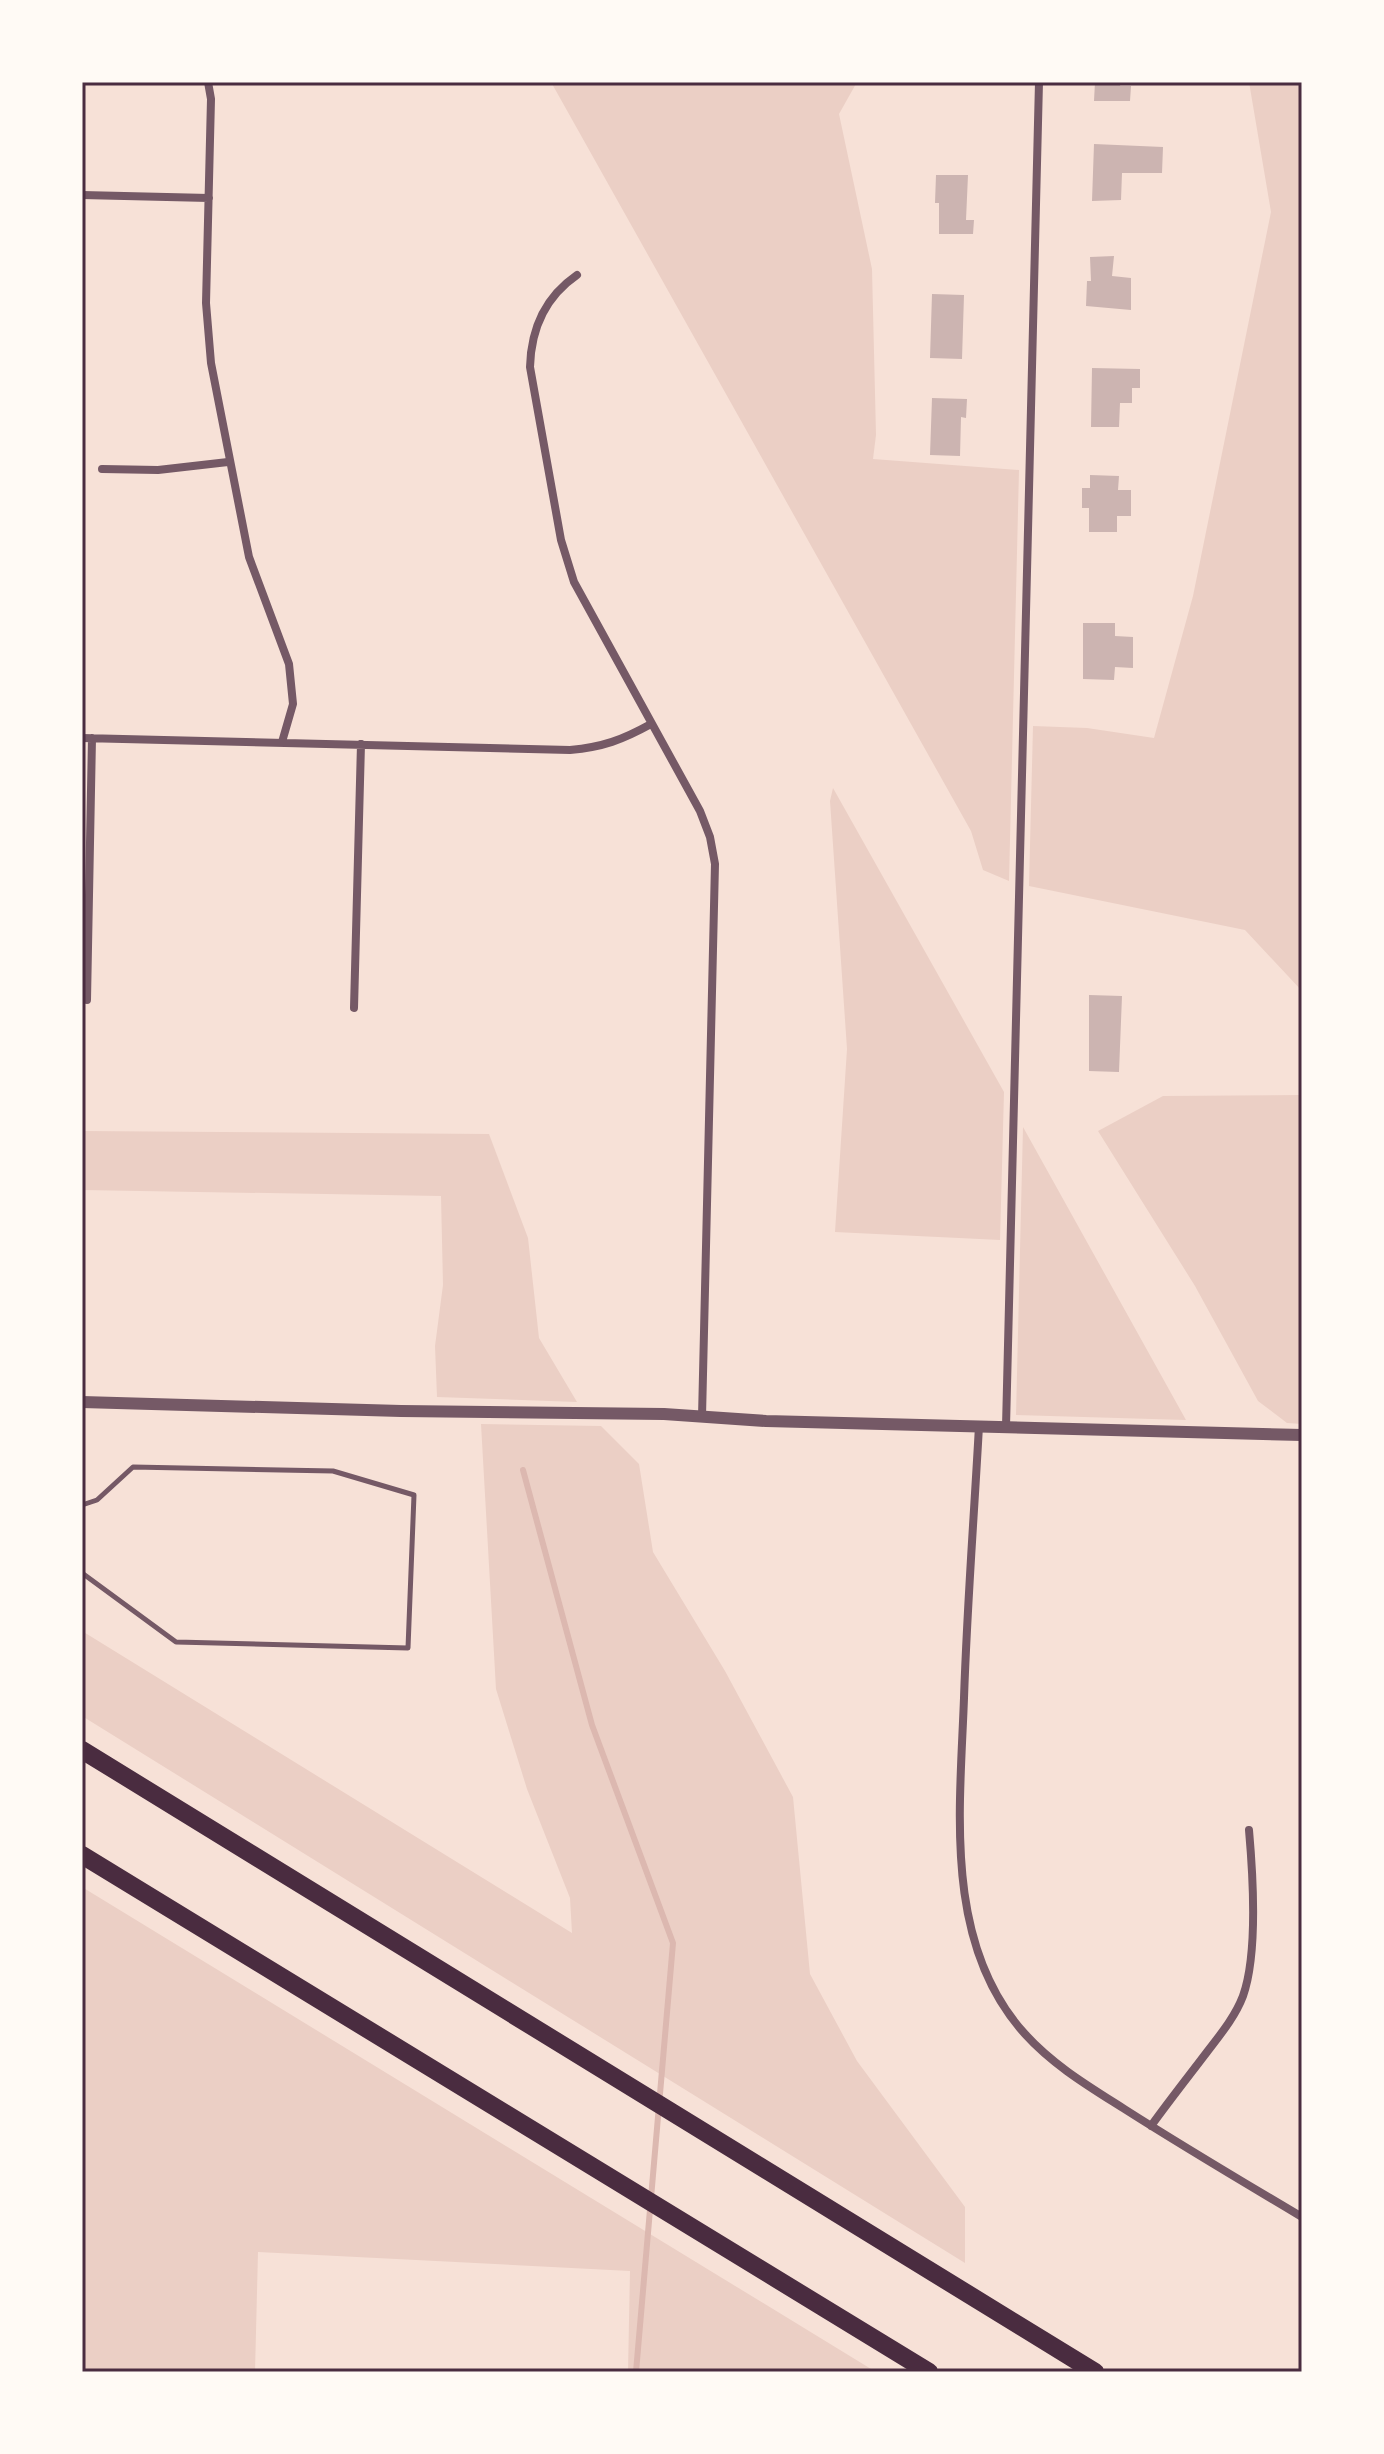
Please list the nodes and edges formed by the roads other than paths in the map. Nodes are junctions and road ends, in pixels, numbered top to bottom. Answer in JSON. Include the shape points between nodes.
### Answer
{"nodes":[{"id":1,"x":208,"y":82,"type":"edge"},
{"id":2,"x":1039,"y":82,"type":"edge"},
{"id":3,"x":82,"y":195,"type":"edge"},
{"id":4,"x":209,"y":198,"type":"junction"},
{"id":5,"x":577,"y":275,"type":"dead end"},
{"id":6,"x":228,"y":462,"type":"junction"},
{"id":7,"x":102,"y":469,"type":"dead end"},
{"id":8,"x":651,"y":724,"type":"junction"},
{"id":9,"x":82,"y":738,"type":"edge"},
{"id":10,"x":92,"y":738,"type":"junction"},
{"id":11,"x":282,"y":742,"type":"junction"},
{"id":12,"x":361,"y":744,"type":"junction"},
{"id":13,"x":87,"y":1000,"type":"dead end"},
{"id":14,"x":354,"y":1008,"type":"dead end"},
{"id":15,"x":82,"y":1402,"type":"edge"},
{"id":16,"x":702,"y":1417,"type":"junction"},
{"id":17,"x":979,"y":1426,"type":"junction"},
{"id":18,"x":1006,"y":1427,"type":"junction"},
{"id":19,"x":1302,"y":1435,"type":"edge"},
{"id":20,"x":82,"y":1505,"type":"edge"},
{"id":21,"x":82,"y":1573,"type":"edge"},
{"id":22,"x":82,"y":1750,"type":"edge"},
{"id":23,"x":1249,"y":1830,"type":"dead end"},
{"id":24,"x":82,"y":1855,"type":"edge"},
{"id":25,"x":1151,"y":2126,"type":"junction"},
{"id":26,"x":1302,"y":2217,"type":"edge"},
{"id":27,"x":929,"y":2372,"type":"edge"},
{"id":28,"x":1095,"y":2372,"type":"edge"}],
"edges":[{"from":1,"to":4,"type":"street"},
{"from":2,"to":18,"type":"street"},
{"from":3,"to":4,"type":"street"},
{"from":4,"to":6,"type":"street","via":[[206,303]]},
{"from":5,"to":8,"type":"street","via":[[541,314],[530,367],[566,562],[582,602]]},
{"from":6,"to":7,"type":"street","via":[[158,470]]},
{"from":6,"to":11,"type":"street","via":[[249,557],[289,664],[293,704]]},
{"from":8,"to":12,"type":"street","via":[[623,740],[570,750]]},
{"from":8,"to":16,"type":"street","via":[[700,811],[715,864]]},
{"from":9,"to":10,"type":"street"},
{"from":10,"to":11,"type":"street"},
{"from":10,"to":13,"type":"street"},
{"from":11,"to":12,"type":"street"},
{"from":12,"to":14,"type":"street"},
{"from":15,"to":16,"type":"street"},
{"from":16,"to":17,"type":"street"},
{"from":17,"to":18,"type":"street"},
{"from":17,"to":25,"type":"street","via":[[959,1818],[961,1867],[974,1935],[999,1999],[1024,2033],[1070,2074]]},
{"from":18,"to":19,"type":"street"},
{"from":20,"to":21,"type":"lane","via":[[97,1500],[133,1467],[333,1471],[414,1495],[408,1648],[176,1642]]},
{"from":22,"to":28,"type":"highway"},
{"from":23,"to":25,"type":"street","via":[[1252,1941],[1243,1997]]},
{"from":24,"to":27,"type":"highway"},
{"from":25,"to":26,"type":"street"}]}
